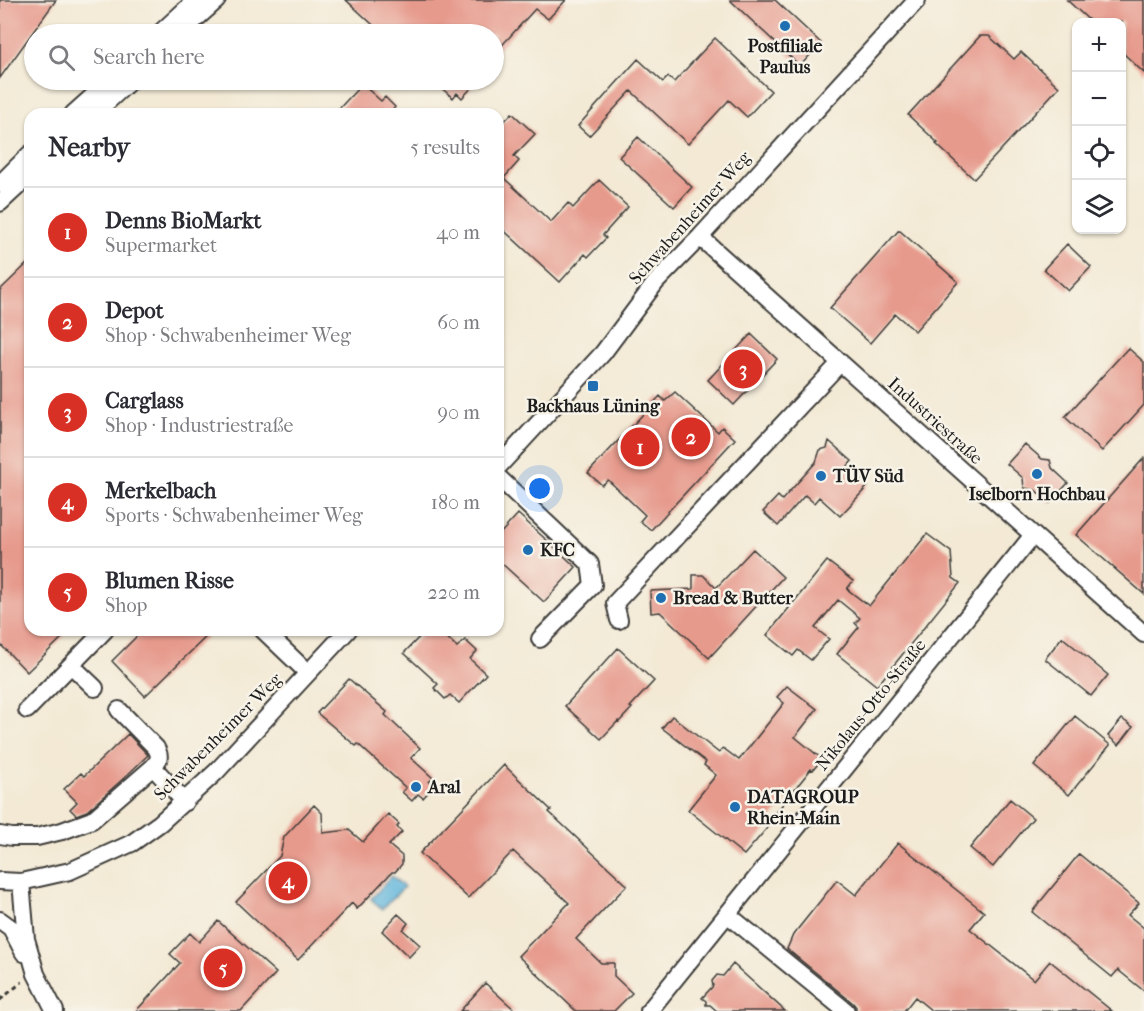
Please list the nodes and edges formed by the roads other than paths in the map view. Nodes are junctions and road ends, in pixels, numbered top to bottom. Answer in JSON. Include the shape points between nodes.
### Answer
{"nodes":[{"id":1,"x":196,"y":0,"type":"edge"},
{"id":2,"x":217,"y":0,"type":"edge"},
{"id":3,"x":917,"y":0,"type":"edge"},
{"id":4,"x":170,"y":24,"type":"edge"},
{"id":5,"x":190,"y":24,"type":"edge"},
{"id":6,"x":100,"y":90,"type":"edge"},
{"id":7,"x":120,"y":90,"type":"edge"},
{"id":8,"x":80,"y":108,"type":"edge"},
{"id":9,"x":101,"y":108,"type":"edge"},
{"id":10,"x":24,"y":160,"type":"edge"},
{"id":11,"x":24,"y":181,"type":"edge"},
{"id":12,"x":0,"y":184,"type":"edge"},
{"id":13,"x":0,"y":203,"type":"edge"},
{"id":14,"x":700,"y":237,"type":"junction"},
{"id":15,"x":840,"y":363,"type":"junction"},
{"id":16,"x":504,"y":460,"type":"edge"},
{"id":17,"x":504,"y":483,"type":"edge"},
{"id":18,"x":1033,"y":535,"type":"junction"},
{"id":19,"x":619,"y":620,"type":"dead end"},
{"id":20,"x":1144,"y":634,"type":"edge"},
{"id":21,"x":99,"y":636,"type":"edge"},
{"id":22,"x":269,"y":636,"type":"edge"},
{"id":23,"x":342,"y":636,"type":"edge"},
{"id":24,"x":540,"y":639,"type":"dead end"},
{"id":25,"x":71,"y":665,"type":"junction"},
{"id":26,"x":308,"y":673,"type":"junction"},
{"id":27,"x":95,"y":688,"type":"dead end"},
{"id":28,"x":27,"y":710,"type":"dead end"},
{"id":29,"x":119,"y":710,"type":"dead end"},
{"id":30,"x":153,"y":767,"type":"junction"},
{"id":31,"x":185,"y":802,"type":"junction"},
{"id":32,"x":0,"y":835,"type":"edge"},
{"id":33,"x":0,"y":881,"type":"edge"},
{"id":34,"x":21,"y":882,"type":"junction"},
{"id":35,"x":727,"y":914,"type":"junction"},
{"id":36,"x":0,"y":920,"type":"edge"},
{"id":37,"x":36,"y":974,"type":"junction"},
{"id":38,"x":55,"y":1011,"type":"edge"},
{"id":39,"x":649,"y":1011,"type":"edge"},
{"id":40,"x":846,"y":1011,"type":"edge"}],
"edges":[{"from":1,"to":4,"type":"street"},
{"from":2,"to":5,"type":"street"},
{"from":3,"to":14,"type":"street","name":"Schwabenheimer Weg"},
{"from":6,"to":8,"type":"street"},
{"from":7,"to":9,"type":"street"},
{"from":10,"to":12,"type":"street"},
{"from":11,"to":13,"type":"street"},
{"from":14,"to":15,"type":"street","name":"Industriestraße"},
{"from":14,"to":16,"type":"street","name":"Schwabenheimer Weg","via":[[656,282],[603,353]]},
{"from":15,"to":18,"type":"street","name":"Industriestraße"},
{"from":15,"to":19,"type":"street","via":[[615,603]]},
{"from":17,"to":24,"type":"street","via":[[590,564],[593,585]]},
{"from":18,"to":20,"type":"street","name":"Industriestraße"},
{"from":18,"to":35,"type":"street","name":"Nikolaus-Otto-Straße"},
{"from":21,"to":25,"type":"street"},
{"from":22,"to":26,"type":"street"},
{"from":23,"to":26,"type":"street","name":"Schwabenheimer Weg"},
{"from":25,"to":27,"type":"street"},
{"from":25,"to":28,"type":"street"},
{"from":26,"to":31,"type":"street","name":"Schwabenheimer Weg"},
{"from":29,"to":30,"type":"street","via":[[156,748],[159,760]]},
{"from":30,"to":31,"type":"street"},
{"from":30,"to":32,"type":"street","via":[[92,820],[37,837]]},
{"from":31,"to":34,"type":"street","name":"Schwabenheimer Weg","via":[[122,848],[70,871]]},
{"from":33,"to":34,"type":"street","name":"Schwabenheimer Weg"},
{"from":34,"to":37,"type":"street","via":[[26,939]]},
{"from":35,"to":39,"type":"street","name":"Nikolaus-Otto-Straße"},
{"from":35,"to":40,"type":"street"},
{"from":36,"to":37,"type":"street","via":[[11,928]]},
{"from":37,"to":38,"type":"street"}]}
